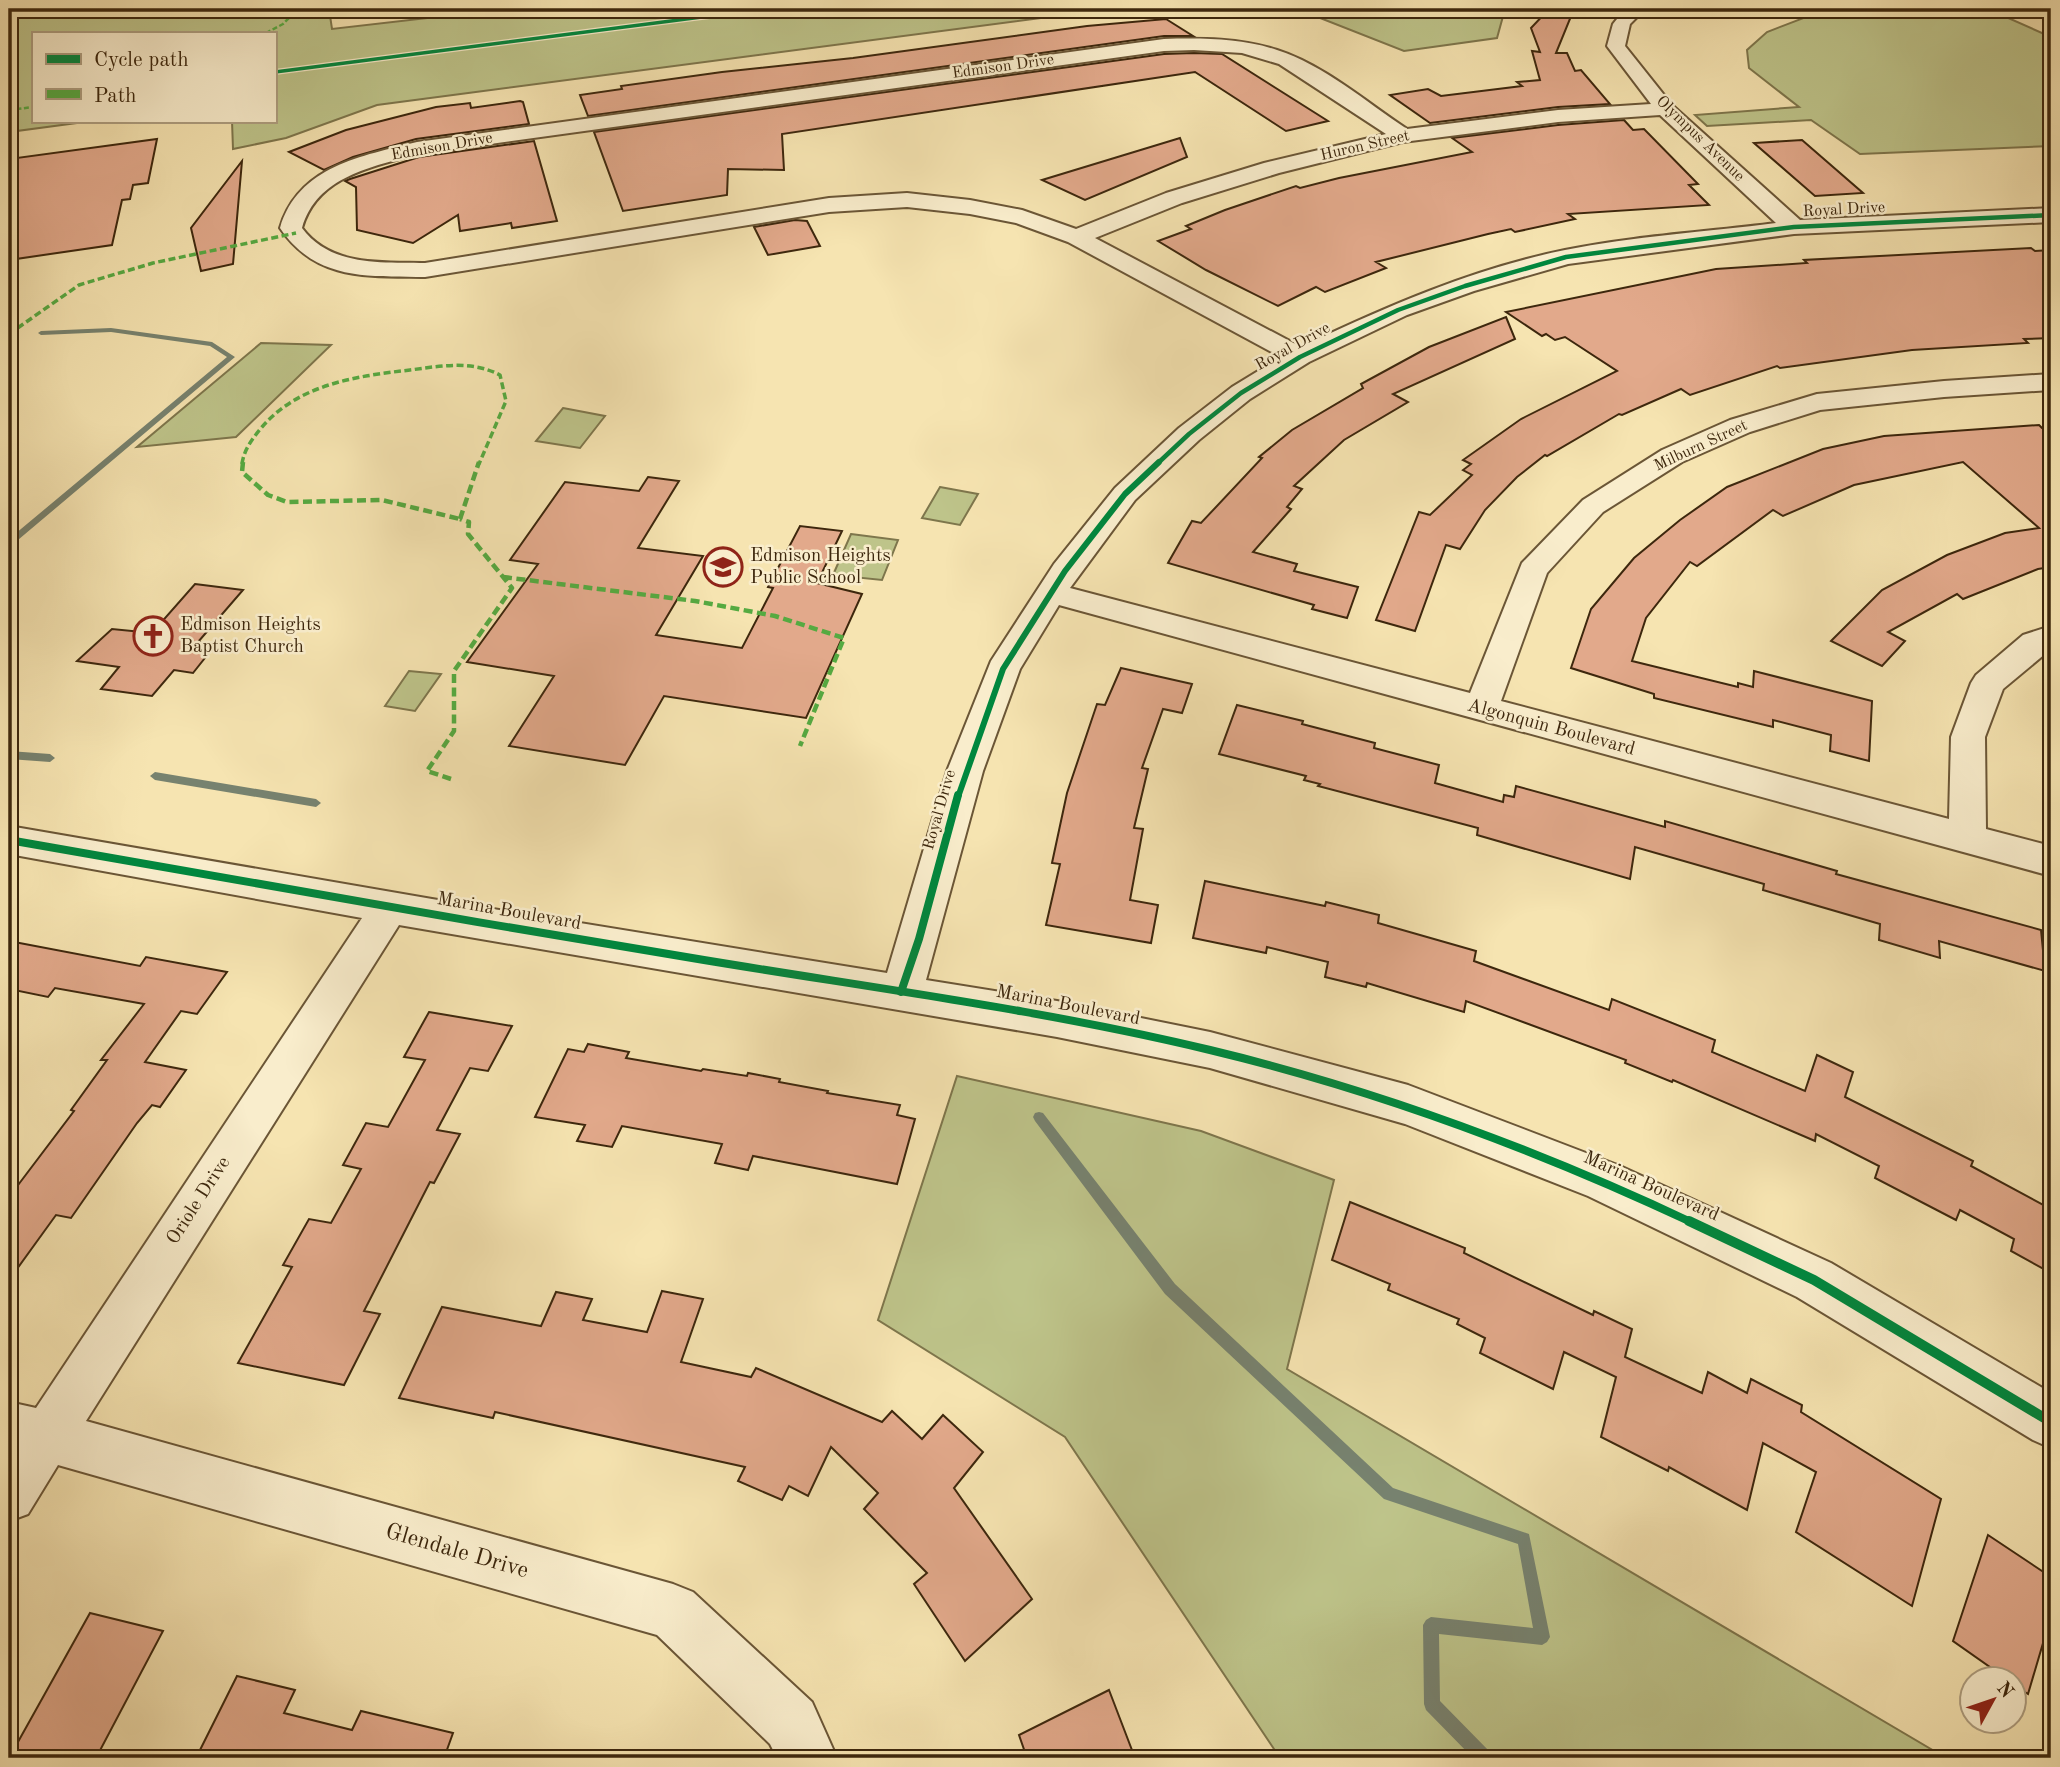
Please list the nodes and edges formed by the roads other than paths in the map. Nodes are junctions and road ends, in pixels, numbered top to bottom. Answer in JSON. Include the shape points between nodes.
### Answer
{"nodes":[{"id":1,"x":1636,"y":9,"type":"edge"},
{"id":2,"x":1665,"y":108,"type":"junction"},
{"id":3,"x":1403,"y":136,"type":"junction"},
{"id":4,"x":2051,"y":215,"type":"edge"},
{"id":5,"x":1794,"y":227,"type":"junction"},
{"id":6,"x":1076,"y":237,"type":"junction"},
{"id":7,"x":1300,"y":357,"type":"junction"},
{"id":8,"x":2051,"y":382,"type":"edge"},
{"id":9,"x":1051,"y":593,"type":"junction"},
{"id":10,"x":2051,"y":637,"type":"edge"},
{"id":11,"x":1481,"y":710,"type":"junction"},
{"id":12,"x":1967,"y":838,"type":"junction"},
{"id":13,"x":9,"y":840,"type":"edge"},
{"id":14,"x":2051,"y":861,"type":"edge"},
{"id":15,"x":390,"y":907,"type":"junction"},
{"id":16,"x":901,"y":992,"type":"junction"},
{"id":17,"x":2051,"y":1422,"type":"edge"},
{"id":18,"x":28,"y":1432,"type":"edge"},
{"id":19,"x":9,"y":1495,"type":"edge"},
{"id":20,"x":807,"y":1758,"type":"edge"}],
"edges":[{"from":1,"to":2,"type":"street","name":"Olympus Avenue","via":[[1625,16],[1616,46]]},
{"from":2,"to":3,"type":"street","name":"Huron Street"},
{"from":2,"to":5,"type":"street","name":"Olympus Avenue"},
{"from":3,"to":6,"type":"street","name":"Huron Street","via":[[1186,194]]},
{"from":3,"to":6,"type":"street","name":"Edmison Drive","via":[[1284,59],[1241,48],[1164,45],[417,148],[368,161],[324,180],[299,205],[291,228],[304,245],[327,260],[425,271],[829,205],[907,200],[1022,217]]},
{"from":4,"to":5,"type":"street","name":"Royal Drive"},
{"from":5,"to":7,"type":"street","name":"Royal Drive","via":[[1566,257],[1398,310]]},
{"from":6,"to":7,"type":"street","name":"Edmison Drive"},
{"from":7,"to":9,"type":"street","name":"Royal Drive","via":[[1241,393],[1125,494]]},
{"from":8,"to":11,"type":"street","name":"Milburn Street","via":[[1817,402],[1740,426],[1672,456],[1593,506],[1533,570]]},
{"from":9,"to":11,"type":"street","name":"Algonquin Boulevard"},
{"from":9,"to":16,"type":"street","name":"Royal Drive","via":[[1003,670],[965,771]]},
{"from":10,"to":12,"type":"street","via":[[2035,643],[1988,683],[1968,737]]},
{"from":11,"to":12,"type":"street","name":"Algonquin Boulevard"},
{"from":12,"to":14,"type":"street","name":"Algonquin Boulevard"},
{"from":13,"to":15,"type":"street","name":"Marina Boulevard"},
{"from":15,"to":16,"type":"street","name":"Marina Boulevard"},
{"from":15,"to":18,"type":"street","name":"Oriole Drive"},
{"from":16,"to":17,"type":"street","name":"Marina Boulevard","via":[[1210,1050],[1408,1105],[1604,1181],[1814,1280]]},
{"from":18,"to":19,"type":"street","name":"Oriole Drive"},
{"from":18,"to":20,"type":"street","name":"Glendale Drive","via":[[673,1612],[791,1723]]}]}
